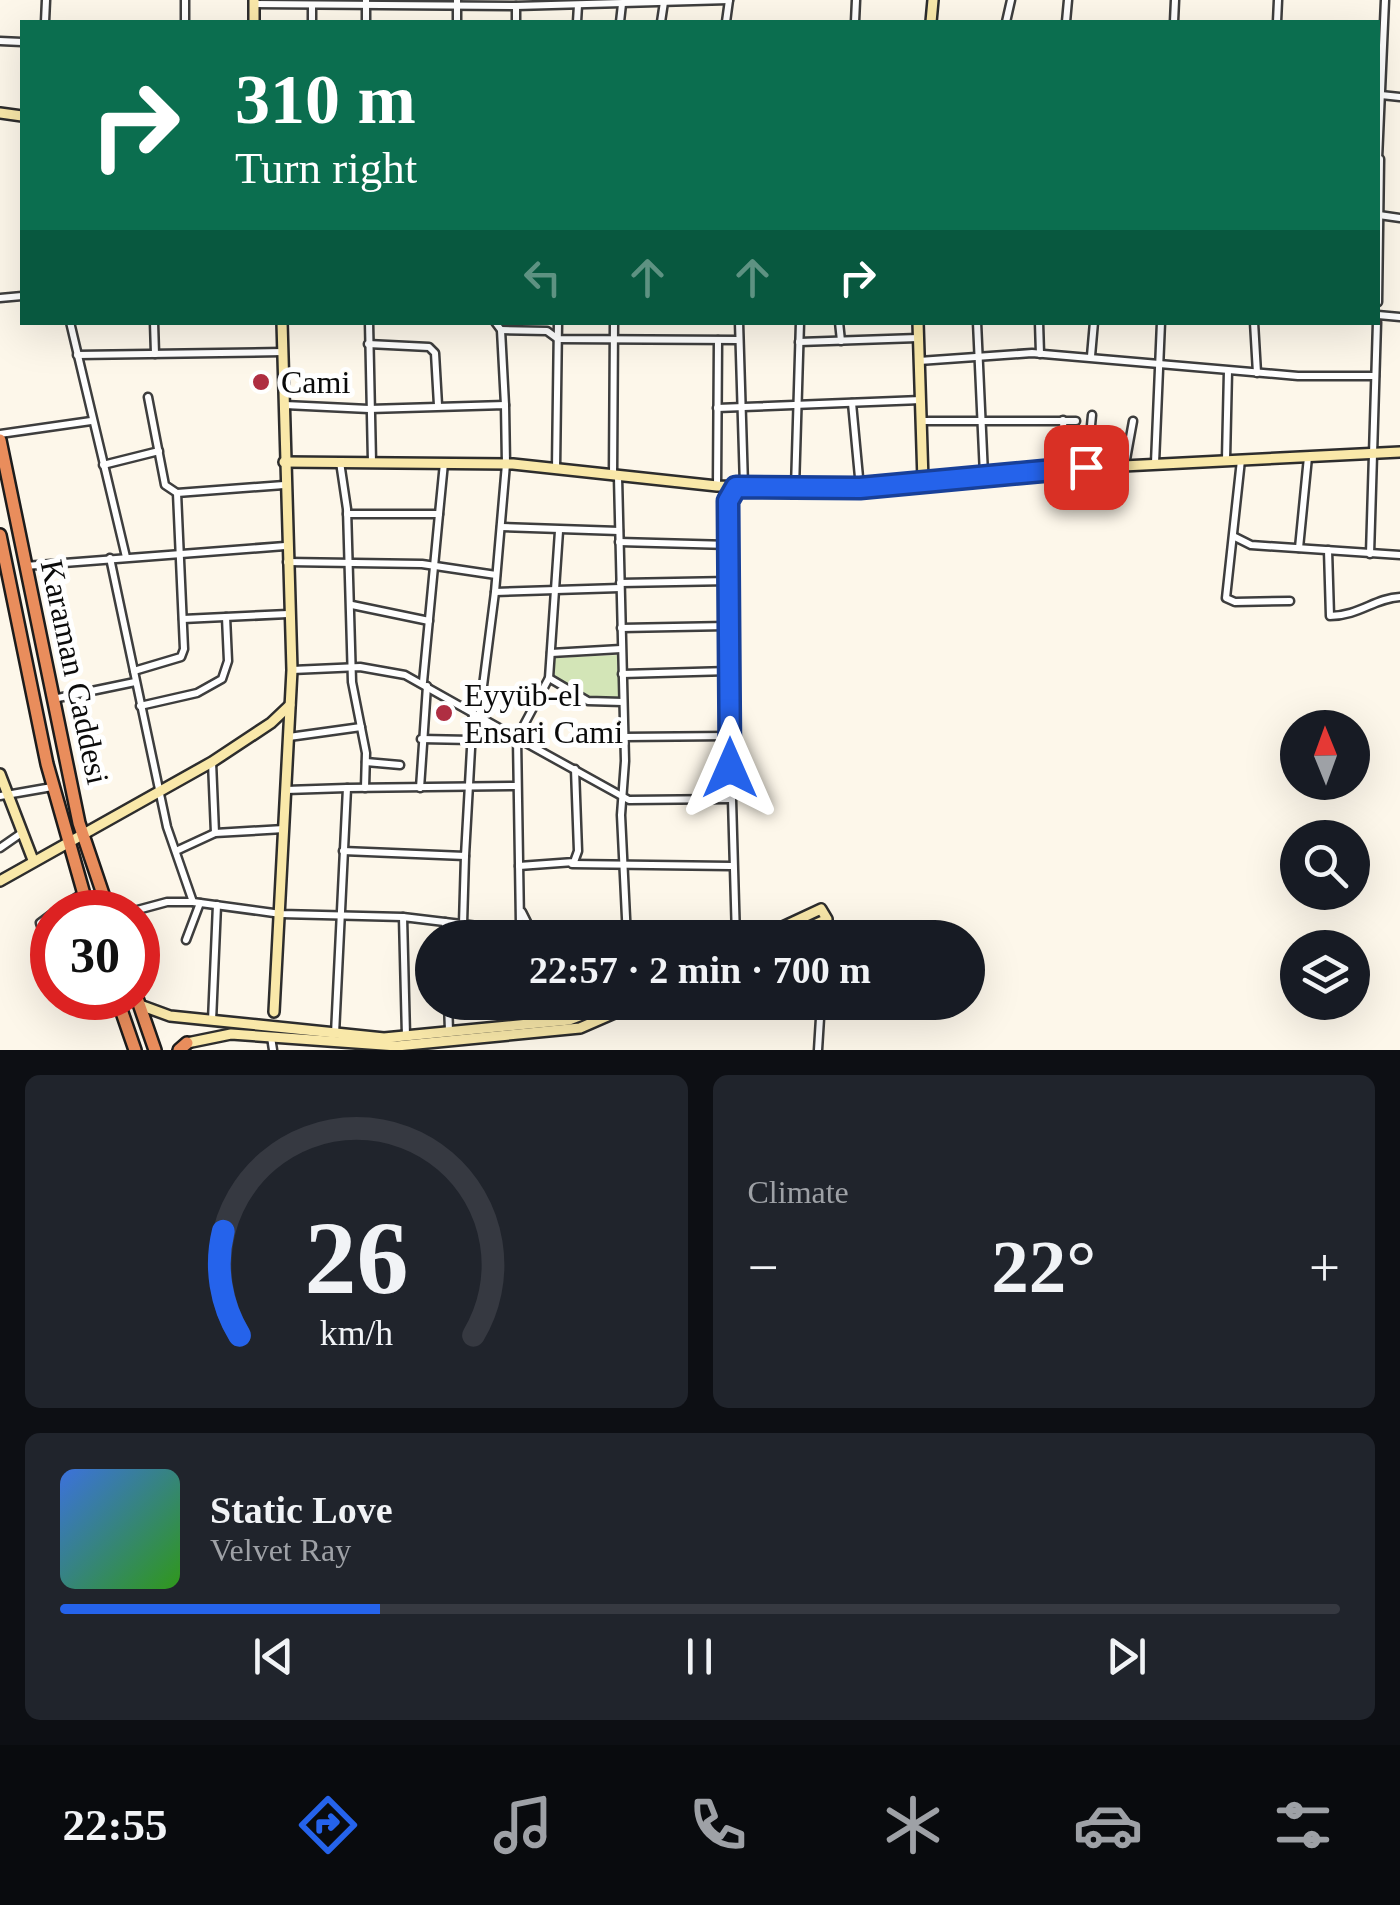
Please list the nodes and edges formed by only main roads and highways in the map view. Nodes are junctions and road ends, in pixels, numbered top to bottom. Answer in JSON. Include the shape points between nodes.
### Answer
{"nodes":[{"id":1,"x":0,"y":437,"type":"edge"},
{"id":2,"x":0,"y":534,"type":"edge"},
{"id":3,"x":82,"y":890,"type":"edge"},
{"id":4,"x":101,"y":890,"type":"edge"},
{"id":5,"x":125,"y":1020,"type":"edge"},
{"id":6,"x":145,"y":1020,"type":"edge"},
{"id":7,"x":136,"y":1050,"type":"edge"},
{"id":8,"x":155,"y":1050,"type":"edge"}],
"edges":[{"from":1,"to":4,"type":"highway","name":"Karaman Caddesi","via":[[51,699]]},
{"from":2,"to":3,"type":"highway","name":"Karaman Caddesi","via":[[53,787]]},
{"from":5,"to":7,"type":"highway"},
{"from":6,"to":8,"type":"highway"}]}
